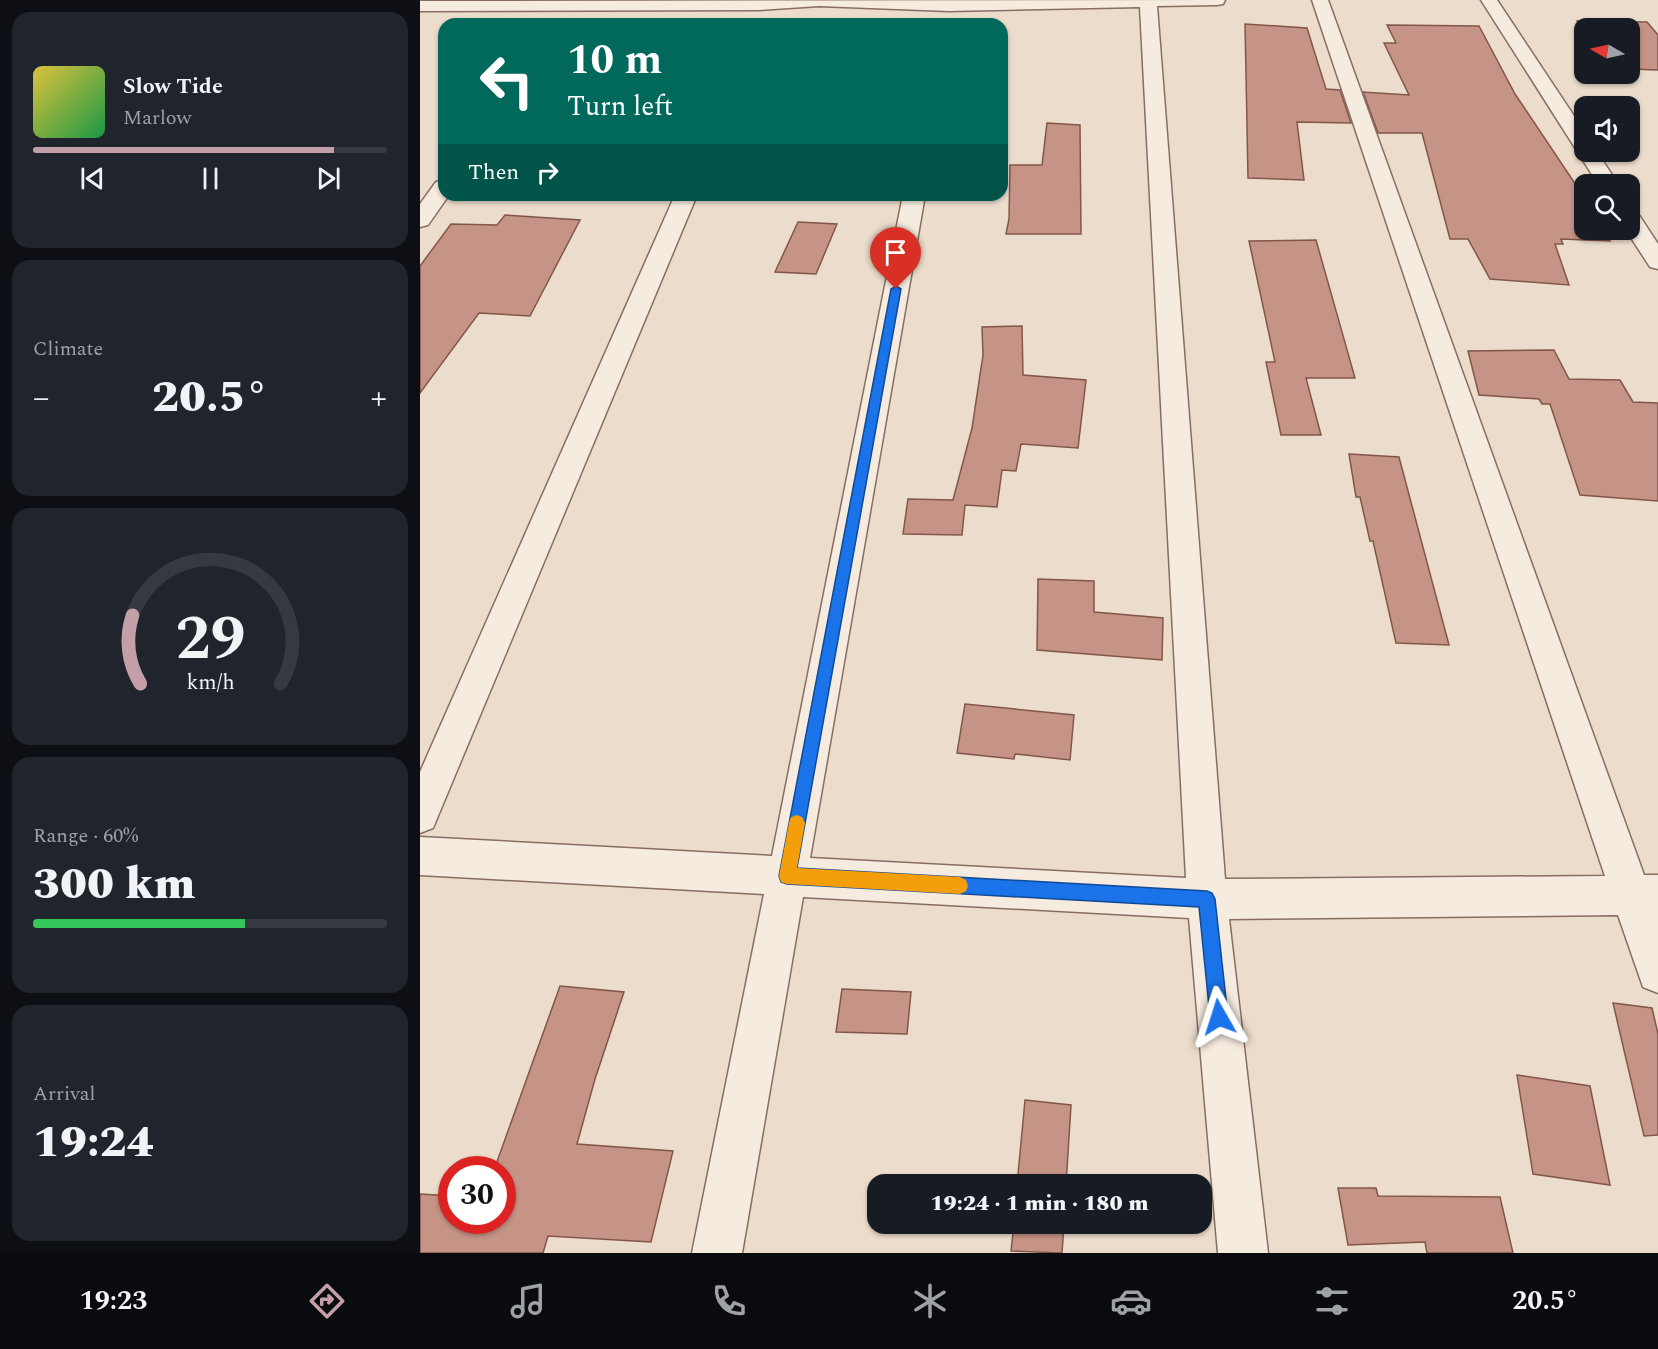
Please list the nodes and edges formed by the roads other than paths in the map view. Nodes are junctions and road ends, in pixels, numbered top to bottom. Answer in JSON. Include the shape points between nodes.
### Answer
{"nodes":[{"id":1,"x":1217,"y":0,"type":"edge"},
{"id":2,"x":1320,"y":0,"type":"edge"},
{"id":3,"x":1489,"y":0,"type":"edge"},
{"id":4,"x":1148,"y":1,"type":"edge"},
{"id":5,"x":578,"y":3,"type":"edge"},
{"id":6,"x":761,"y":3,"type":"edge"},
{"id":7,"x":420,"y":6,"type":"edge"},
{"id":8,"x":949,"y":6,"type":"junction"},
{"id":9,"x":567,"y":18,"type":"edge"},
{"id":10,"x":755,"y":18,"type":"edge"},
{"id":11,"x":947,"y":18,"type":"edge"},
{"id":12,"x":1574,"y":132,"type":"edge"},
{"id":13,"x":438,"y":195,"type":"edge"},
{"id":14,"x":683,"y":201,"type":"edge"},
{"id":15,"x":913,"y":201,"type":"edge"},
{"id":16,"x":420,"y":220,"type":"edge"},
{"id":17,"x":1640,"y":234,"type":"edge"},
{"id":18,"x":1658,"y":262,"type":"edge"},
{"id":19,"x":420,"y":815,"type":"edge"},
{"id":20,"x":420,"y":856,"type":"edge"},
{"id":21,"x":787,"y":876,"type":"junction"},
{"id":22,"x":1644,"y":895,"type":"edge"},
{"id":23,"x":1207,"y":899,"type":"junction"},
{"id":24,"x":1658,"y":972,"type":"edge"},
{"id":25,"x":717,"y":1253,"type":"edge"},
{"id":26,"x":1244,"y":1253,"type":"edge"}],
"edges":[{"from":1,"to":4,"type":"street"},
{"from":2,"to":22,"type":"street"},
{"from":3,"to":12,"type":"street"},
{"from":4,"to":8,"type":"street"},
{"from":4,"to":23,"type":"street"},
{"from":5,"to":6,"type":"street"},
{"from":5,"to":7,"type":"street"},
{"from":5,"to":9,"type":"street"},
{"from":6,"to":8,"type":"street"},
{"from":6,"to":10,"type":"street"},
{"from":8,"to":11,"type":"street"},
{"from":13,"to":16,"type":"street"},
{"from":14,"to":19,"type":"street"},
{"from":15,"to":21,"type":"street"},
{"from":17,"to":18,"type":"street"},
{"from":20,"to":21,"type":"street"},
{"from":21,"to":23,"type":"street"},
{"from":21,"to":25,"type":"street"},
{"from":22,"to":23,"type":"street"},
{"from":22,"to":24,"type":"street"},
{"from":23,"to":26,"type":"street"}]}
